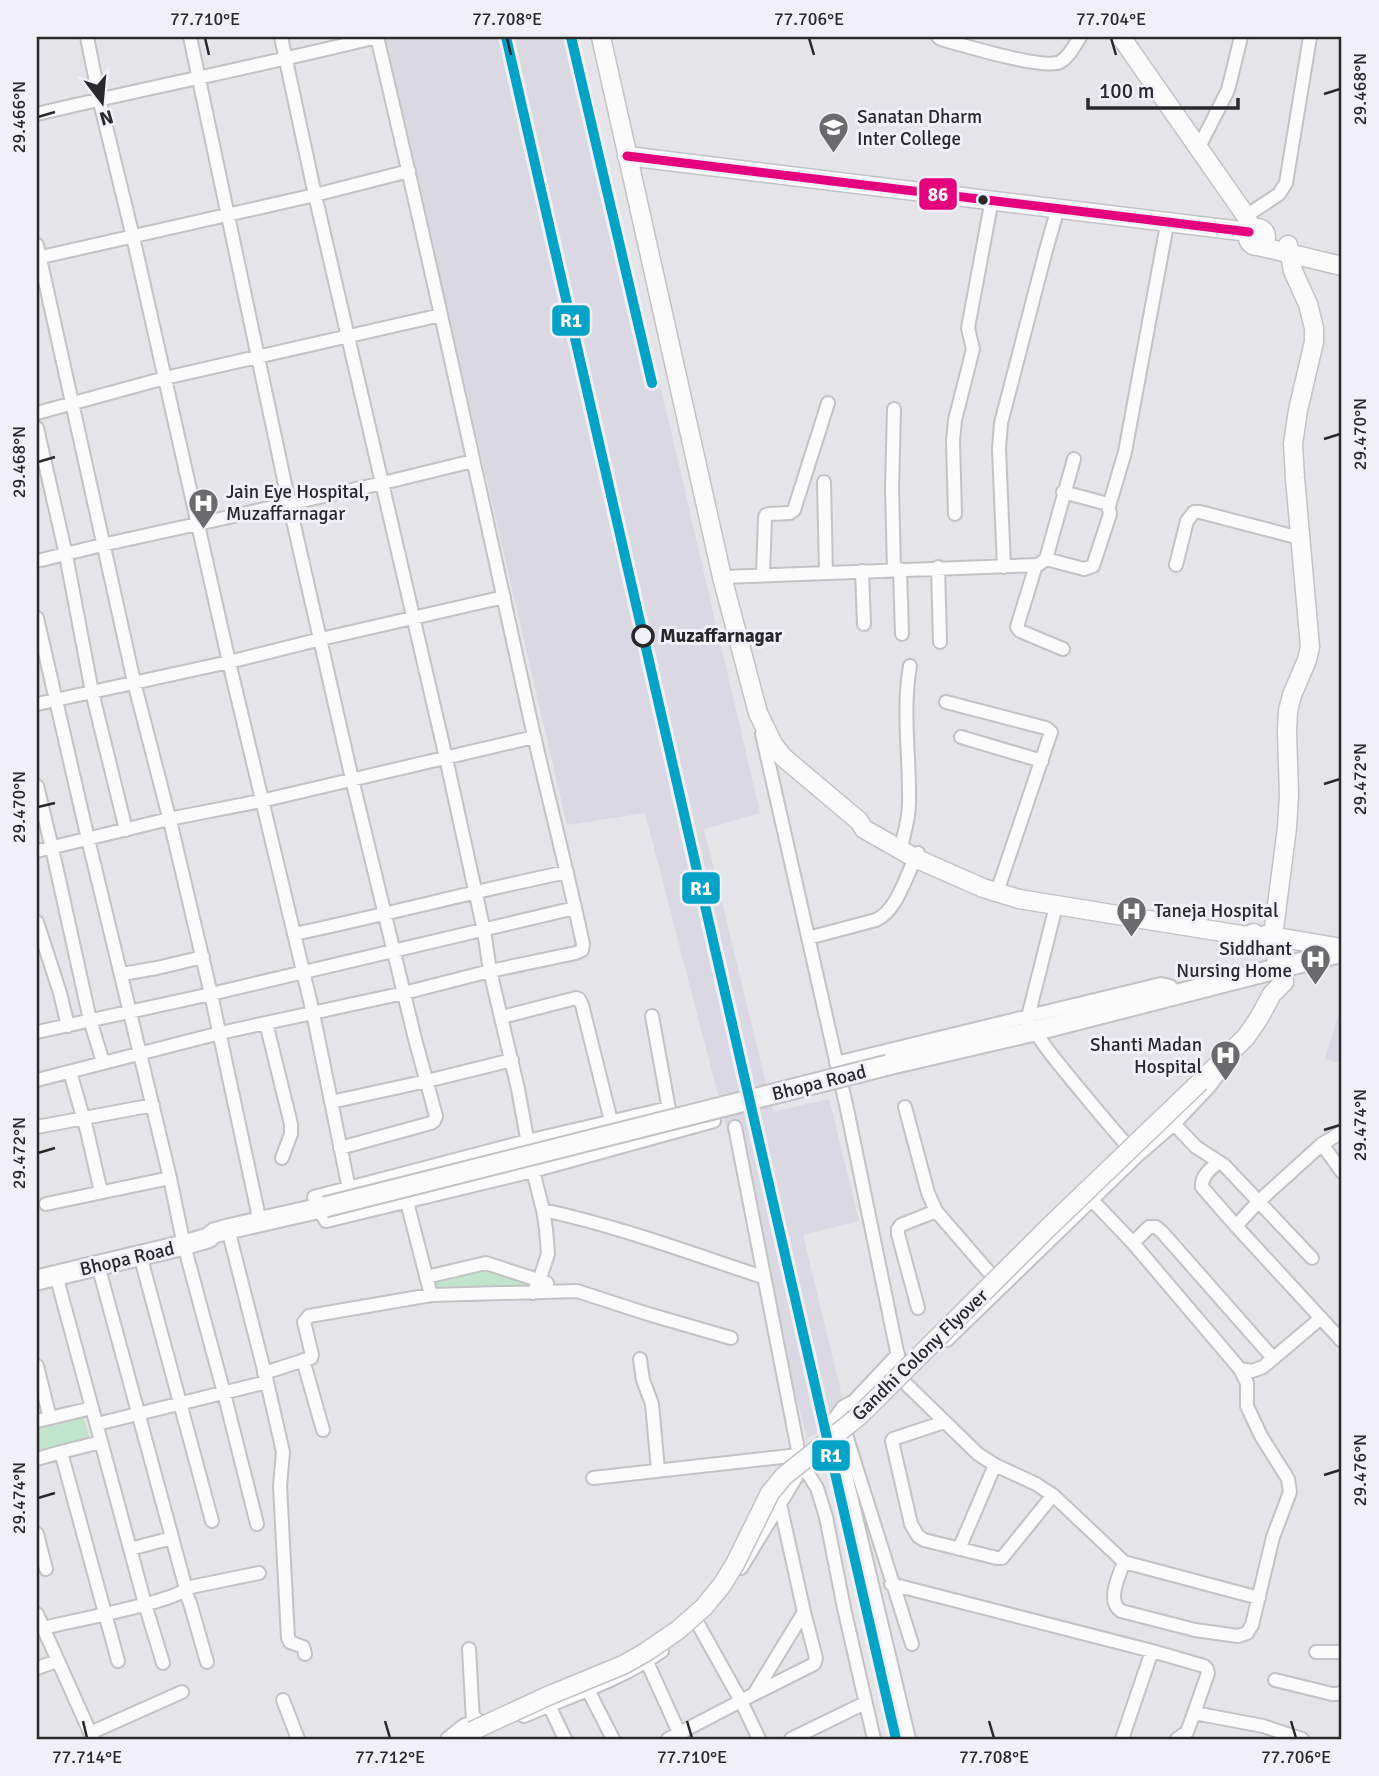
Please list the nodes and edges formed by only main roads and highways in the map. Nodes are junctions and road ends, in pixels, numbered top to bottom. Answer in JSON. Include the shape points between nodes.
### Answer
{"nodes":[{"id":1,"x":1342,"y":950,"type":"edge"},
{"id":2,"x":183,"y":1241,"type":"junction"},
{"id":3,"x":43,"y":1276,"type":"edge"}],
"edges":[{"from":1,"to":2,"type":"main road","name":"Bhopa Road","bridge":true,"via":[[1281,975],[1031,1024],[888,1065]]},
{"from":2,"to":3,"type":"main road","name":"Bhopa Road"},
{"from":2,"to":3,"type":"main road","name":"Bhopa Road"}]}
